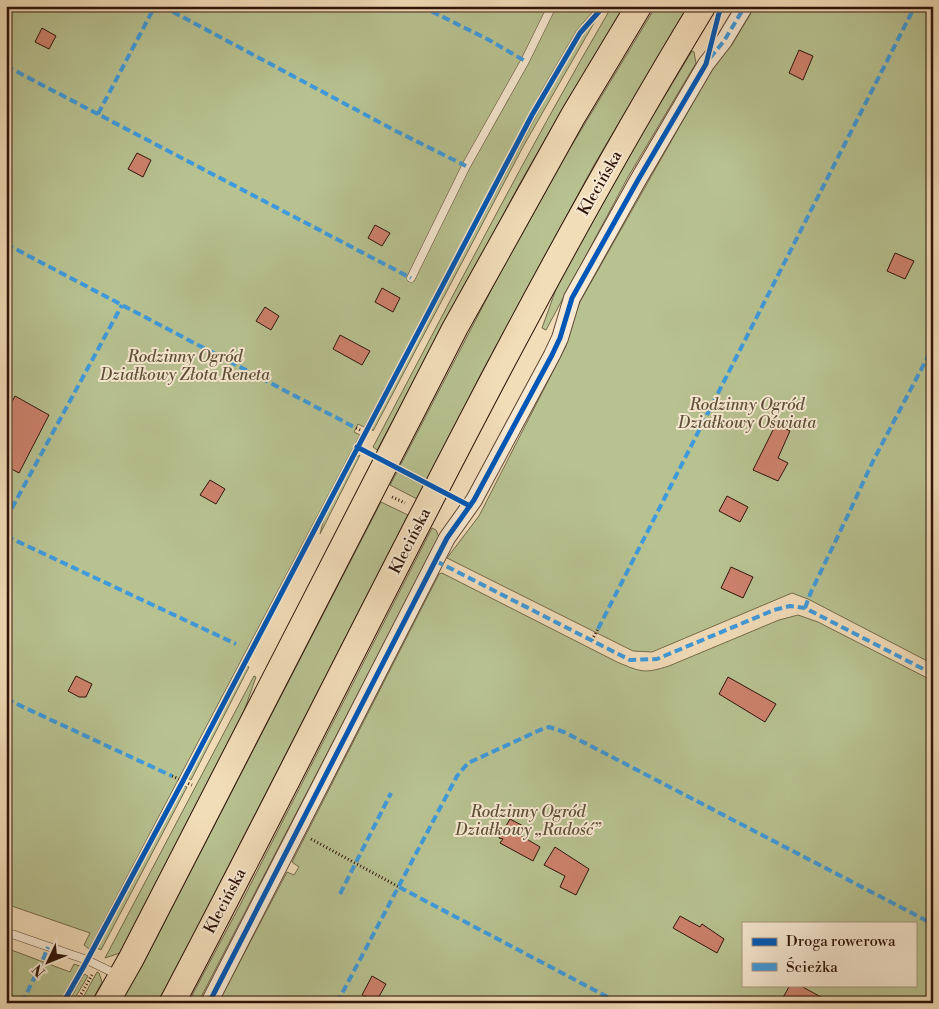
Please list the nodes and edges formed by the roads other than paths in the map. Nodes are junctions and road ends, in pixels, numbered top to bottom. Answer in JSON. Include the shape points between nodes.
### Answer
{"nodes":[{"id":1,"x":552,"y":6,"type":"edge"},
{"id":2,"x":640,"y":6,"type":"edge"},
{"id":3,"x":702,"y":6,"type":"edge"},
{"id":4,"x":745,"y":6,"type":"edge"},
{"id":5,"x":411,"y":278,"type":"dead end"},
{"id":6,"x":6,"y":932,"type":"edge"},
{"id":7,"x":121,"y":977,"type":"junction"},
{"id":8,"x":106,"y":1003,"type":"edge"},
{"id":9,"x":172,"y":1003,"type":"edge"},
{"id":10,"x":209,"y":1003,"type":"edge"}],
"edges":[{"from":1,"to":5,"type":"lane","via":[[466,166]]},
{"from":2,"to":7,"type":"main road","via":[[573,116],[455,328]]},
{"from":3,"to":9,"type":"main road","name":"Klecińska","via":[[568,238],[507,352]]},
{"from":4,"to":10,"type":"street","via":[[706,64],[572,298],[556,346],[474,500],[447,538]]},
{"from":6,"to":7,"type":"lane","via":[[87,960]]},
{"from":7,"to":8,"type":"main road"}]}
